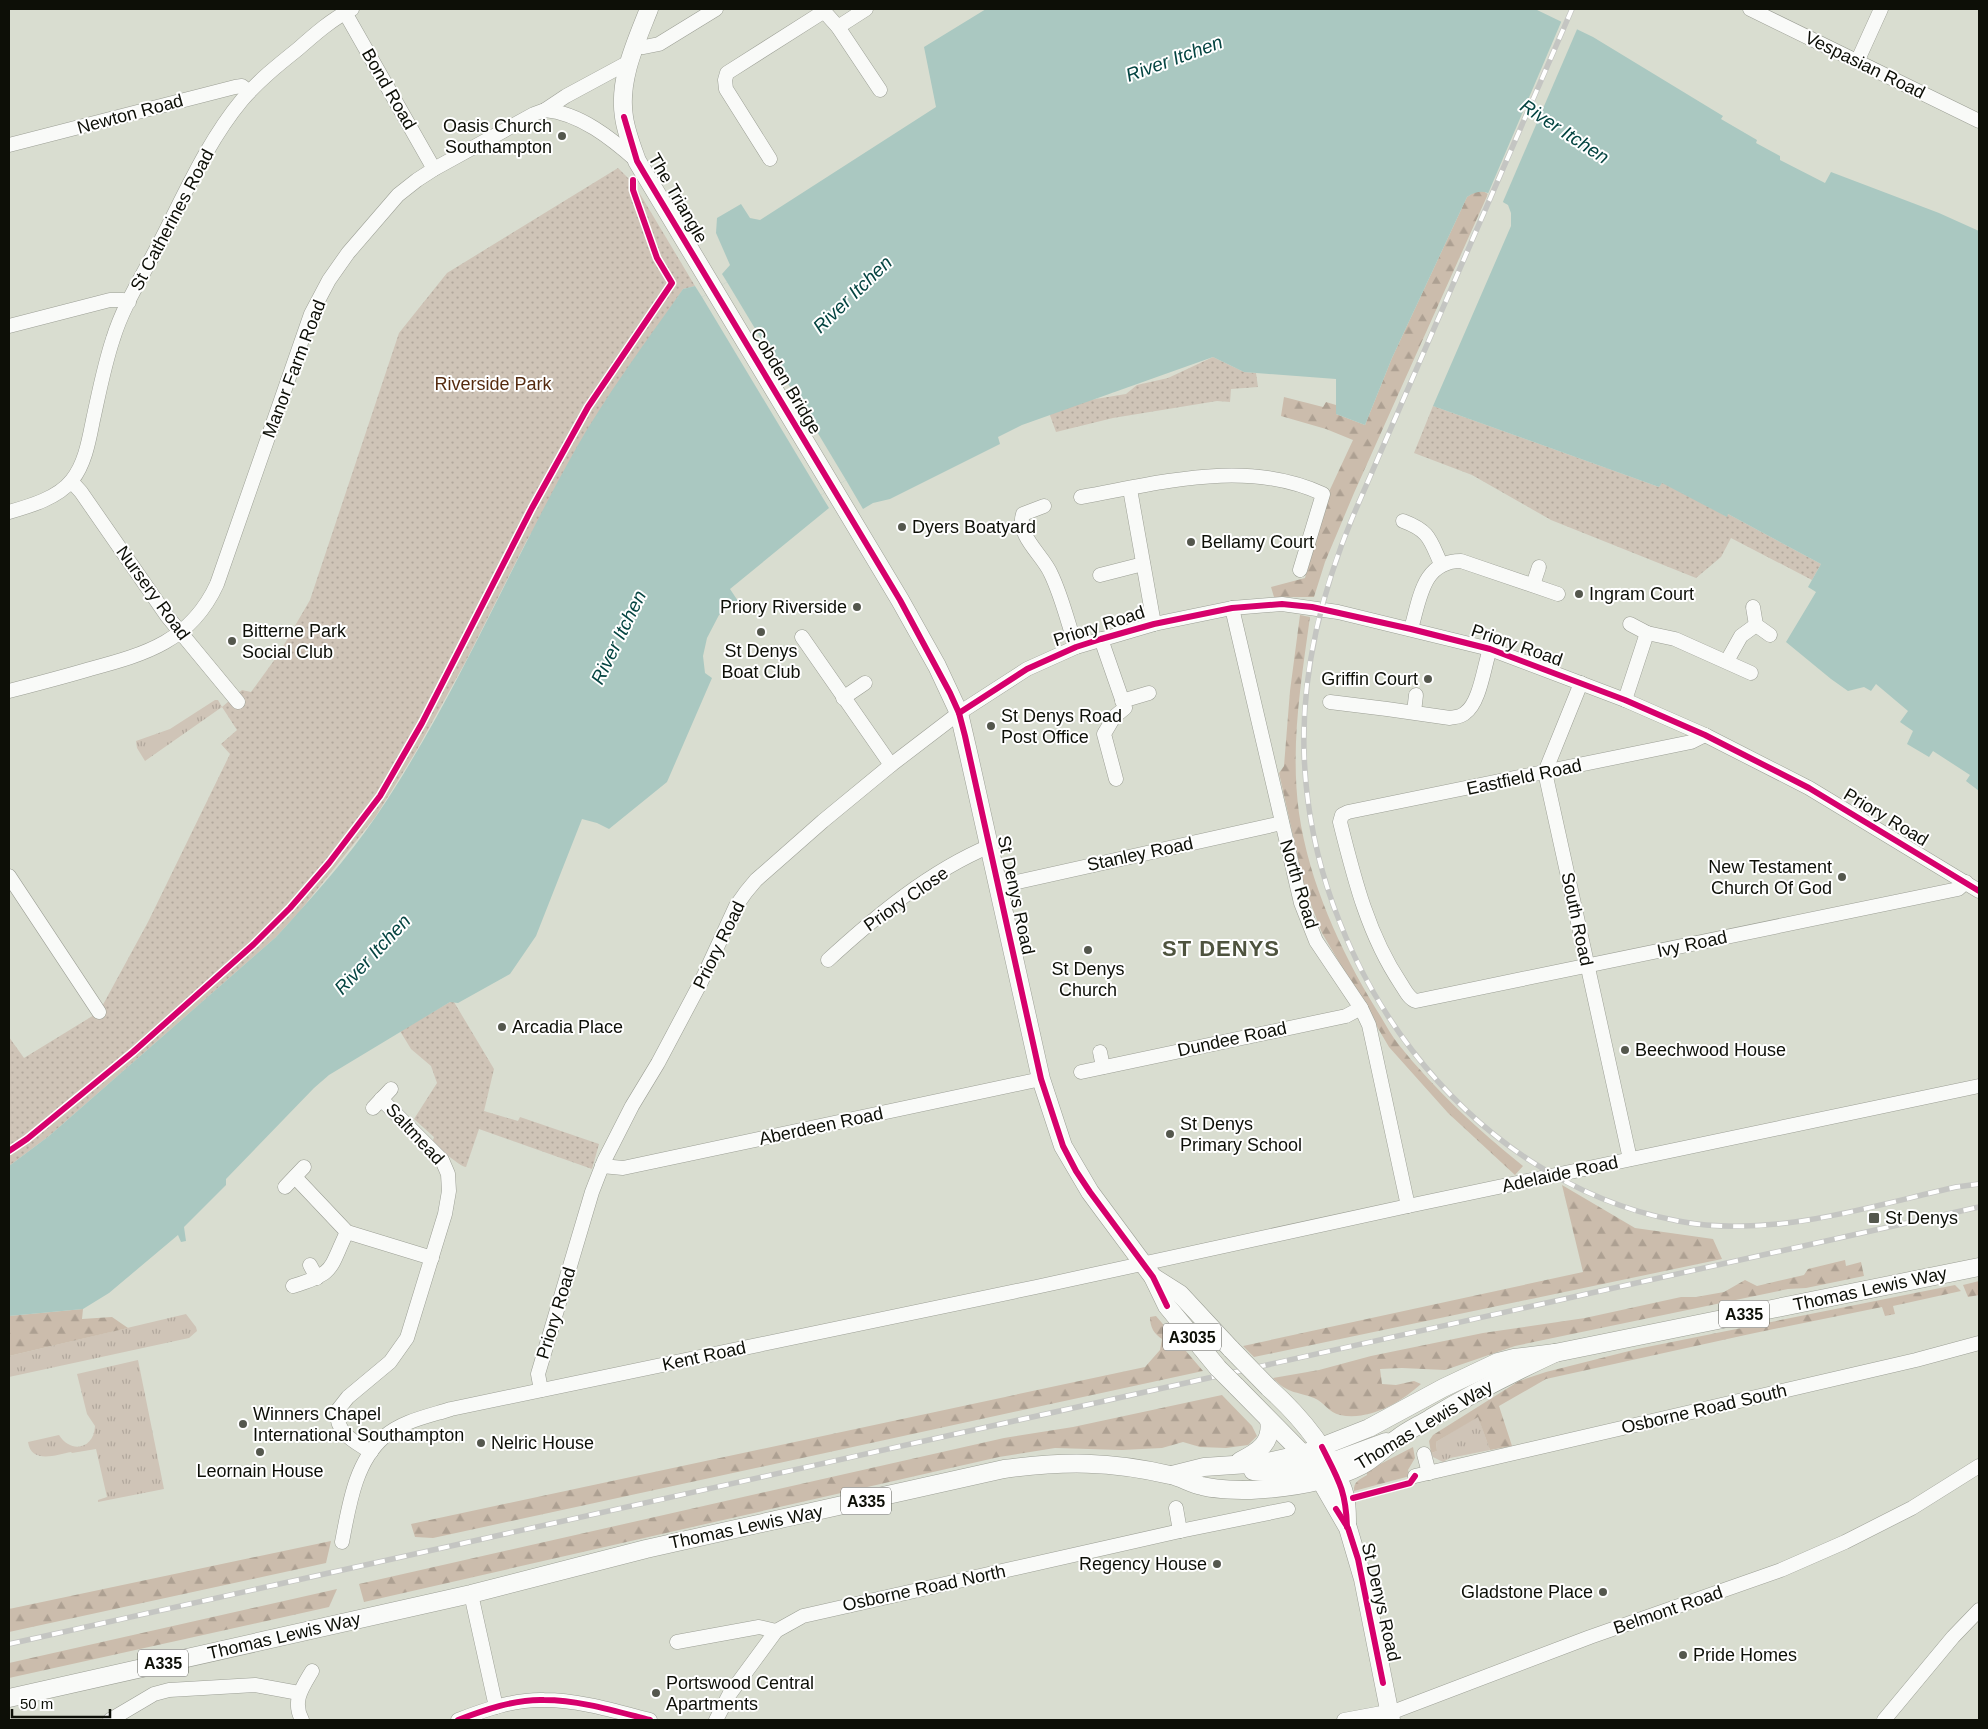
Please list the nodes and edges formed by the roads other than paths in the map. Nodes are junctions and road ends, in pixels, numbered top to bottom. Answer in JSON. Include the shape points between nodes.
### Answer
{"nodes":[{"id":1,"x":649,"y":9,"type":"edge"},
{"id":2,"x":716,"y":9,"type":"edge"},
{"id":3,"x":866,"y":9,"type":"edge"},
{"id":4,"x":1750,"y":9,"type":"edge"},
{"id":5,"x":1881,"y":9,"type":"edge"},
{"id":6,"x":347,"y":10,"type":"edge"},
{"id":7,"x":822,"y":10,"type":"edge"},
{"id":8,"x":838,"y":27,"type":"junction"},
{"id":9,"x":632,"y":54,"type":"junction"},
{"id":10,"x":1857,"y":62,"type":"junction"},
{"id":11,"x":880,"y":90,"type":"dead end"},
{"id":12,"x":249,"y":92,"type":"junction"},
{"id":13,"x":545,"y":110,"type":"junction"},
{"id":14,"x":1979,"y":121,"type":"edge"},
{"id":15,"x":9,"y":145,"type":"edge"},
{"id":16,"x":770,"y":159,"type":"dead end"},
{"id":17,"x":637,"y":161,"type":"junction"},
{"id":18,"x":434,"y":169,"type":"junction"},
{"id":19,"x":714,"y":290,"type":"joint"},
{"id":20,"x":128,"y":302,"type":"junction"},
{"id":21,"x":9,"y":326,"type":"edge"},
{"id":22,"x":72,"y":482,"type":"junction"},
{"id":23,"x":833,"y":488,"type":"joint"},
{"id":24,"x":1130,"y":489,"type":"junction"},
{"id":25,"x":1081,"y":497,"type":"dead end"},
{"id":26,"x":1044,"y":506,"type":"dead end"},
{"id":27,"x":9,"y":512,"type":"edge"},
{"id":28,"x":1404,"y":521,"type":"dead end"},
{"id":29,"x":1143,"y":564,"type":"junction"},
{"id":30,"x":1441,"y":564,"type":"junction"},
{"id":31,"x":1539,"y":567,"type":"dead end"},
{"id":32,"x":1300,"y":570,"type":"dead end"},
{"id":33,"x":1100,"y":574,"type":"dead end"},
{"id":34,"x":1532,"y":584,"type":"junction"},
{"id":35,"x":1558,"y":594,"type":"dead end"},
{"id":36,"x":1753,"y":607,"type":"dead end"},
{"id":37,"x":1232,"y":608,"type":"junction"},
{"id":38,"x":1154,"y":624,"type":"junction"},
{"id":39,"x":1630,"y":624,"type":"dead end"},
{"id":40,"x":1756,"y":625,"type":"junction"},
{"id":41,"x":1411,"y":629,"type":"junction"},
{"id":42,"x":181,"y":632,"type":"junction"},
{"id":43,"x":1647,"y":633,"type":"junction"},
{"id":44,"x":1770,"y":635,"type":"dead end"},
{"id":45,"x":802,"y":638,"type":"dead end"},
{"id":46,"x":1101,"y":639,"type":"junction"},
{"id":47,"x":1076,"y":647,"type":"junction"},
{"id":48,"x":1490,"y":649,"type":"junction"},
{"id":49,"x":1727,"y":662,"type":"junction"},
{"id":50,"x":1751,"y":673,"type":"dead end"},
{"id":51,"x":864,"y":683,"type":"dead end"},
{"id":52,"x":1581,"y":683,"type":"junction"},
{"id":53,"x":9,"y":691,"type":"edge"},
{"id":54,"x":1149,"y":693,"type":"dead end"},
{"id":55,"x":1416,"y":695,"type":"dead end"},
{"id":56,"x":843,"y":698,"type":"junction"},
{"id":57,"x":1122,"y":700,"type":"junction"},
{"id":58,"x":1624,"y":700,"type":"junction"},
{"id":59,"x":238,"y":702,"type":"dead end"},
{"id":60,"x":1330,"y":702,"type":"dead end"},
{"id":61,"x":1414,"y":712,"type":"junction"},
{"id":62,"x":959,"y":713,"type":"junction"},
{"id":63,"x":1705,"y":735,"type":"junction"},
{"id":64,"x":891,"y":766,"type":"junction"},
{"id":65,"x":1545,"y":772,"type":"junction"},
{"id":66,"x":1116,"y":779,"type":"dead end"},
{"id":67,"x":1282,"y":823,"type":"junction"},
{"id":68,"x":990,"y":846,"type":"junction"},
{"id":69,"x":9,"y":876,"type":"edge"},
{"id":70,"x":1966,"y":882,"type":"junction"},
{"id":71,"x":999,"y":886,"type":"junction"},
{"id":72,"x":1979,"y":891,"type":"edge"},
{"id":73,"x":828,"y":960,"type":"dead end"},
{"id":74,"x":1587,"y":966,"type":"junction"},
{"id":75,"x":1416,"y":1001,"type":"joint"},
{"id":76,"x":1361,"y":1008,"type":"junction"},
{"id":77,"x":99,"y":1012,"type":"dead end"},
{"id":78,"x":1100,"y":1052,"type":"dead end"},
{"id":79,"x":1103,"y":1067,"type":"junction"},
{"id":80,"x":1081,"y":1072,"type":"dead end"},
{"id":81,"x":1040,"y":1079,"type":"junction"},
{"id":82,"x":1979,"y":1086,"type":"edge"},
{"id":83,"x":391,"y":1089,"type":"dead end"},
{"id":84,"x":1630,"y":1159,"type":"junction"},
{"id":85,"x":602,"y":1166,"type":"junction"},
{"id":86,"x":294,"y":1177,"type":"dead end"},
{"id":87,"x":1408,"y":1206,"type":"junction"},
{"id":88,"x":347,"y":1232,"type":"junction"},
{"id":89,"x":432,"y":1258,"type":"junction"},
{"id":90,"x":310,"y":1265,"type":"dead end"},
{"id":91,"x":1979,"y":1266,"type":"edge"},
{"id":92,"x":1147,"y":1270,"type":"junction"},
{"id":93,"x":317,"y":1278,"type":"junction"},
{"id":94,"x":293,"y":1286,"type":"dead end"},
{"id":95,"x":1979,"y":1343,"type":"edge"},
{"id":96,"x":1555,"y":1354,"type":"junction"},
{"id":97,"x":541,"y":1390,"type":"junction"},
{"id":98,"x":1269,"y":1420,"type":"junction"},
{"id":99,"x":371,"y":1452,"type":"junction"},
{"id":100,"x":1303,"y":1454,"type":"junction"},
{"id":101,"x":1424,"y":1454,"type":"dead end"},
{"id":102,"x":1228,"y":1466,"type":"junction"},
{"id":103,"x":1325,"y":1466,"type":"junction"},
{"id":104,"x":1979,"y":1466,"type":"edge"},
{"id":105,"x":1172,"y":1475,"type":"junction"},
{"id":106,"x":1176,"y":1508,"type":"dead end"},
{"id":107,"x":1288,"y":1509,"type":"dead end"},
{"id":108,"x":1180,"y":1531,"type":"junction"},
{"id":109,"x":342,"y":1542,"type":"dead end"},
{"id":110,"x":471,"y":1594,"type":"junction"},
{"id":111,"x":1979,"y":1610,"type":"edge"},
{"id":112,"x":776,"y":1631,"type":"junction"},
{"id":113,"x":686,"y":1644,"type":"dead end"},
{"id":114,"x":312,"y":1671,"type":"dead end"},
{"id":115,"x":299,"y":1693,"type":"junction"},
{"id":116,"x":9,"y":1698,"type":"edge"},
{"id":117,"x":496,"y":1707,"type":"junction"},
{"id":118,"x":606,"y":1715,"type":"edge"},
{"id":119,"x":1390,"y":1716,"type":"edge"},
{"id":120,"x":1348,"y":1719,"type":"edge"},
{"id":121,"x":110,"y":1720,"type":"edge"},
{"id":122,"x":302,"y":1720,"type":"edge"},
{"id":123,"x":458,"y":1720,"type":"edge"},
{"id":124,"x":650,"y":1720,"type":"edge"},
{"id":125,"x":716,"y":1720,"type":"edge"},
{"id":126,"x":1884,"y":1720,"type":"edge"}],
"edges":[{"from":1,"to":9,"type":"main road","number":"A3035"},
{"from":2,"to":9,"type":"street","via":[[659,44]]},
{"from":3,"to":8,"type":"street"},
{"from":4,"to":10,"type":"street","name":"Vespasian Road"},
{"from":5,"to":10,"type":"street"},
{"from":6,"to":12,"type":"street","name":"St Catherines Road"},
{"from":6,"to":18,"type":"street","name":"Bond Road"},
{"from":7,"to":8,"type":"street"},
{"from":7,"to":16,"type":"street","via":[[727,73],[726,88]]},
{"from":8,"to":11,"type":"street"},
{"from":9,"to":13,"type":"street","name":"Manor Farm Road"},
{"from":9,"to":17,"type":"main road","name":"The Triangle","number":"A3035","via":[[624,91],[624,117]]},
{"from":10,"to":14,"type":"street","name":"Vespasian Road"},
{"from":12,"to":15,"type":"street","name":"Newton Road","via":[[242,86],[235,87]]},
{"from":12,"to":20,"type":"street","name":"St Catherines Road","via":[[208,152]]},
{"from":13,"to":17,"type":"street","name":"The Triangle","via":[[569,116],[595,130]]},
{"from":13,"to":18,"type":"street","name":"Manor Farm Road"},
{"from":17,"to":19,"type":"main road","name":"The Triangle","number":"A3035"},
{"from":18,"to":42,"type":"street","name":"Manor Farm Road","via":[[398,195],[361,237],[330,280],[312,314],[217,584],[206,604]]},
{"from":19,"to":23,"type":"main road","name":"Cobden Bridge","number":"A3035"},
{"from":20,"to":21,"type":"street","via":[[110,300]]},
{"from":20,"to":22,"type":"street","name":"St Catherines Road","via":[[113,337],[84,455]]},
{"from":22,"to":27,"type":"street","via":[[42,500]]},
{"from":22,"to":42,"type":"street","name":"Nursery Road"},
{"from":23,"to":62,"type":"main road","name":"St Denys Road","number":"A3035","via":[[937,666]]},
{"from":24,"to":25,"type":"street"},
{"from":24,"to":29,"type":"street"},
{"from":24,"to":32,"type":"street","via":[[1199,477],[1245,475],[1284,480],[1323,494]]},
{"from":26,"to":47,"type":"street","via":[[1023,514],[1021,521],[1027,539],[1051,573]]},
{"from":28,"to":30,"type":"street","via":[[1427,535]]},
{"from":29,"to":33,"type":"street"},
{"from":29,"to":38,"type":"street"},
{"from":30,"to":34,"type":"street","via":[[1461,560]]},
{"from":30,"to":41,"type":"street","via":[[1429,575]]},
{"from":31,"to":34,"type":"street"},
{"from":34,"to":35,"type":"street"},
{"from":36,"to":40,"type":"street"},
{"from":37,"to":38,"type":"street","name":"Priory Road"},
{"from":37,"to":41,"type":"street","name":"Priory Road","via":[[1296,605]]},
{"from":37,"to":67,"type":"street","name":"North Road"},
{"from":38,"to":46,"type":"street","name":"Priory Road"},
{"from":39,"to":43,"type":"street"},
{"from":40,"to":44,"type":"street"},
{"from":40,"to":49,"type":"street","via":[[1741,636]]},
{"from":41,"to":48,"type":"street","name":"Priory Road"},
{"from":42,"to":53,"type":"street","name":"Manor Farm Road","via":[[134,658]]},
{"from":42,"to":59,"type":"street","name":"Nursery Road"},
{"from":43,"to":49,"type":"street","via":[[1675,639]]},
{"from":43,"to":58,"type":"street"},
{"from":45,"to":56,"type":"street"},
{"from":46,"to":47,"type":"street","name":"Priory Road"},
{"from":46,"to":57,"type":"street"},
{"from":47,"to":62,"type":"street","name":"Priory Road","via":[[1019,674]]},
{"from":48,"to":52,"type":"street","name":"Priory Road"},
{"from":48,"to":61,"type":"street","via":[[1476,698],[1466,713],[1450,718]]},
{"from":49,"to":50,"type":"street"},
{"from":51,"to":56,"type":"street"},
{"from":52,"to":58,"type":"street","name":"Priory Road"},
{"from":52,"to":65,"type":"street"},
{"from":54,"to":57,"type":"street"},
{"from":55,"to":61,"type":"street"},
{"from":56,"to":64,"type":"street"},
{"from":57,"to":66,"type":"street","via":[[1124,708],[1104,734]]},
{"from":58,"to":63,"type":"street","name":"Priory Road"},
{"from":60,"to":61,"type":"street"},
{"from":62,"to":64,"type":"street","name":"Priory Road"},
{"from":62,"to":68,"type":"main road","name":"St Denys Road","number":"A3035"},
{"from":63,"to":65,"type":"street","name":"Eastfield Road","via":[[1691,742]]},
{"from":63,"to":70,"type":"street","name":"Priory Road","via":[[1809,788]]},
{"from":64,"to":85,"type":"street","name":"Priory Road","via":[[793,846],[746,892],[736,906],[698,989]]},
{"from":65,"to":74,"type":"street","name":"South Road"},
{"from":65,"to":75,"type":"street","name":"Eastfield Road","via":[[1342,815],[1340,822],[1364,912],[1396,977],[1410,998]]},
{"from":67,"to":71,"type":"street","name":"Stanley Road"},
{"from":67,"to":76,"type":"street","name":"North Road","via":[[1301,903],[1316,940]]},
{"from":68,"to":71,"type":"main road","name":"St Denys Road","number":"A3035"},
{"from":68,"to":73,"type":"street","name":"Priory Close","via":[[940,873],[898,902]]},
{"from":69,"to":77,"type":"street"},
{"from":70,"to":72,"type":"street","name":"Priory Road"},
{"from":70,"to":74,"type":"street","name":"Ivy Road","via":[[1958,889]]},
{"from":71,"to":81,"type":"main road","name":"St Denys Road","number":"A3035"},
{"from":74,"to":75,"type":"street","name":"Ivy Road"},
{"from":74,"to":84,"type":"street","name":"South Road"},
{"from":76,"to":79,"type":"street","name":"Dundee Road","via":[[1346,1016]]},
{"from":76,"to":87,"type":"street","name":"North Road","via":[[1369,1025]]},
{"from":78,"to":79,"type":"street"},
{"from":79,"to":80,"type":"street","name":"Dundee Road"},
{"from":81,"to":85,"type":"street","name":"Aberdeen Road","via":[[623,1168]]},
{"from":81,"to":92,"type":"main road","name":"St Denys Road","number":"A3035","via":[[1063,1146],[1076,1171]]},
{"from":82,"to":84,"type":"street","name":"Adelaide Road"},
{"from":83,"to":89,"type":"street","name":"Saltmead","via":[[377,1103],[437,1154],[448,1174],[445,1214]]},
{"from":84,"to":87,"type":"street","name":"Adelaide Road"},
{"from":85,"to":97,"type":"street","name":"Priory Road","via":[[538,1374]]},
{"from":86,"to":88,"type":"street"},
{"from":87,"to":92,"type":"street","name":"Adelaide Road"},
{"from":88,"to":89,"type":"street"},
{"from":88,"to":93,"type":"street","via":[[332,1266]]},
{"from":89,"to":99,"type":"street","name":"Saltmead","via":[[407,1338],[399,1351],[337,1411],[339,1428],[344,1435]]},
{"from":90,"to":93,"type":"street"},
{"from":91,"to":96,"type":"main road","name":"Thomas Lewis Way","number":"A335"},
{"from":92,"to":97,"type":"street","name":"Kent Road"},
{"from":92,"to":98,"type":"main road","name":"St Denys Road","number":"A3035","bridge":true,"via":[[1167,1306],[1218,1368]]},
{"from":92,"to":103,"type":"main road","name":"St Denys Road","number":"A3035","bridge":true,"via":[[1180,1294],[1312,1432]]},
{"from":93,"to":94,"type":"street"},
{"from":95,"to":101,"type":"street","name":"Osborne Road South","via":[[1422,1475]]},
{"from":96,"to":103,"type":"main road","name":"Thomas Lewis Way","number":"A335","via":[[1480,1390],[1398,1438]]},
{"from":96,"to":103,"type":"main road","name":"Thomas Lewis Way","number":"A335","via":[[1498,1362],[1450,1384],[1370,1428]]},
{"from":97,"to":99,"type":"street","name":"Kent Road","via":[[451,1409],[412,1421],[385,1436]]},
{"from":98,"to":100,"type":"main road","name":"St Denys Road","number":"A3035"},
{"from":98,"to":102,"type":"main road","via":[[1269,1435],[1262,1448]]},
{"from":99,"to":109,"type":"street","name":"Kent Road","via":[[356,1483]]},
{"from":100,"to":102,"type":"main road","name":"Thomas Lewis Way","number":"A335","via":[[1263,1463]]},
{"from":100,"to":103,"type":"main road","name":"Thomas Lewis Way","number":"A335"},
{"from":102,"to":103,"type":"main road","via":[[1279,1473]]},
{"from":102,"to":105,"type":"main road","name":"Thomas Lewis Way","number":"A335","via":[[1204,1467]]},
{"from":103,"to":105,"type":"main road","name":"Thomas Lewis Way","number":"A335","via":[[1293,1485],[1251,1490],[1203,1487]]},
{"from":103,"to":119,"type":"main road","name":"St Denys Road","number":"A3035","via":[[1363,1579]]},
{"from":104,"to":119,"type":"street","name":"Belmont Road","via":[[1912,1508],[1782,1570],[1581,1641]]},
{"from":105,"to":110,"type":"main road","name":"Thomas Lewis Way","number":"A335","via":[[1085,1463],[1004,1469],[646,1549]]},
{"from":106,"to":108,"type":"street"},
{"from":107,"to":108,"type":"street","name":"Osborne Road North"},
{"from":108,"to":112,"type":"street","name":"Osborne Road North","via":[[810,1614]]},
{"from":110,"to":116,"type":"main road","name":"Thomas Lewis Way","number":"A335"},
{"from":110,"to":117,"type":"street"},
{"from":111,"to":126,"type":"street"},
{"from":112,"to":113,"type":"street","via":[[759,1627]]},
{"from":112,"to":125,"type":"street","name":"Osborne Road North","via":[[729,1695]]},
{"from":114,"to":115,"type":"street"},
{"from":115,"to":121,"type":"street","via":[[255,1686],[169,1690],[154,1694]]},
{"from":115,"to":122,"type":"street","via":[[298,1713]]},
{"from":117,"to":118,"type":"street","via":[[543,1700]]},
{"from":117,"to":123,"type":"street"},
{"from":118,"to":124,"type":"street"},
{"from":119,"to":120,"type":"street","name":"Belmont Road"}]}
